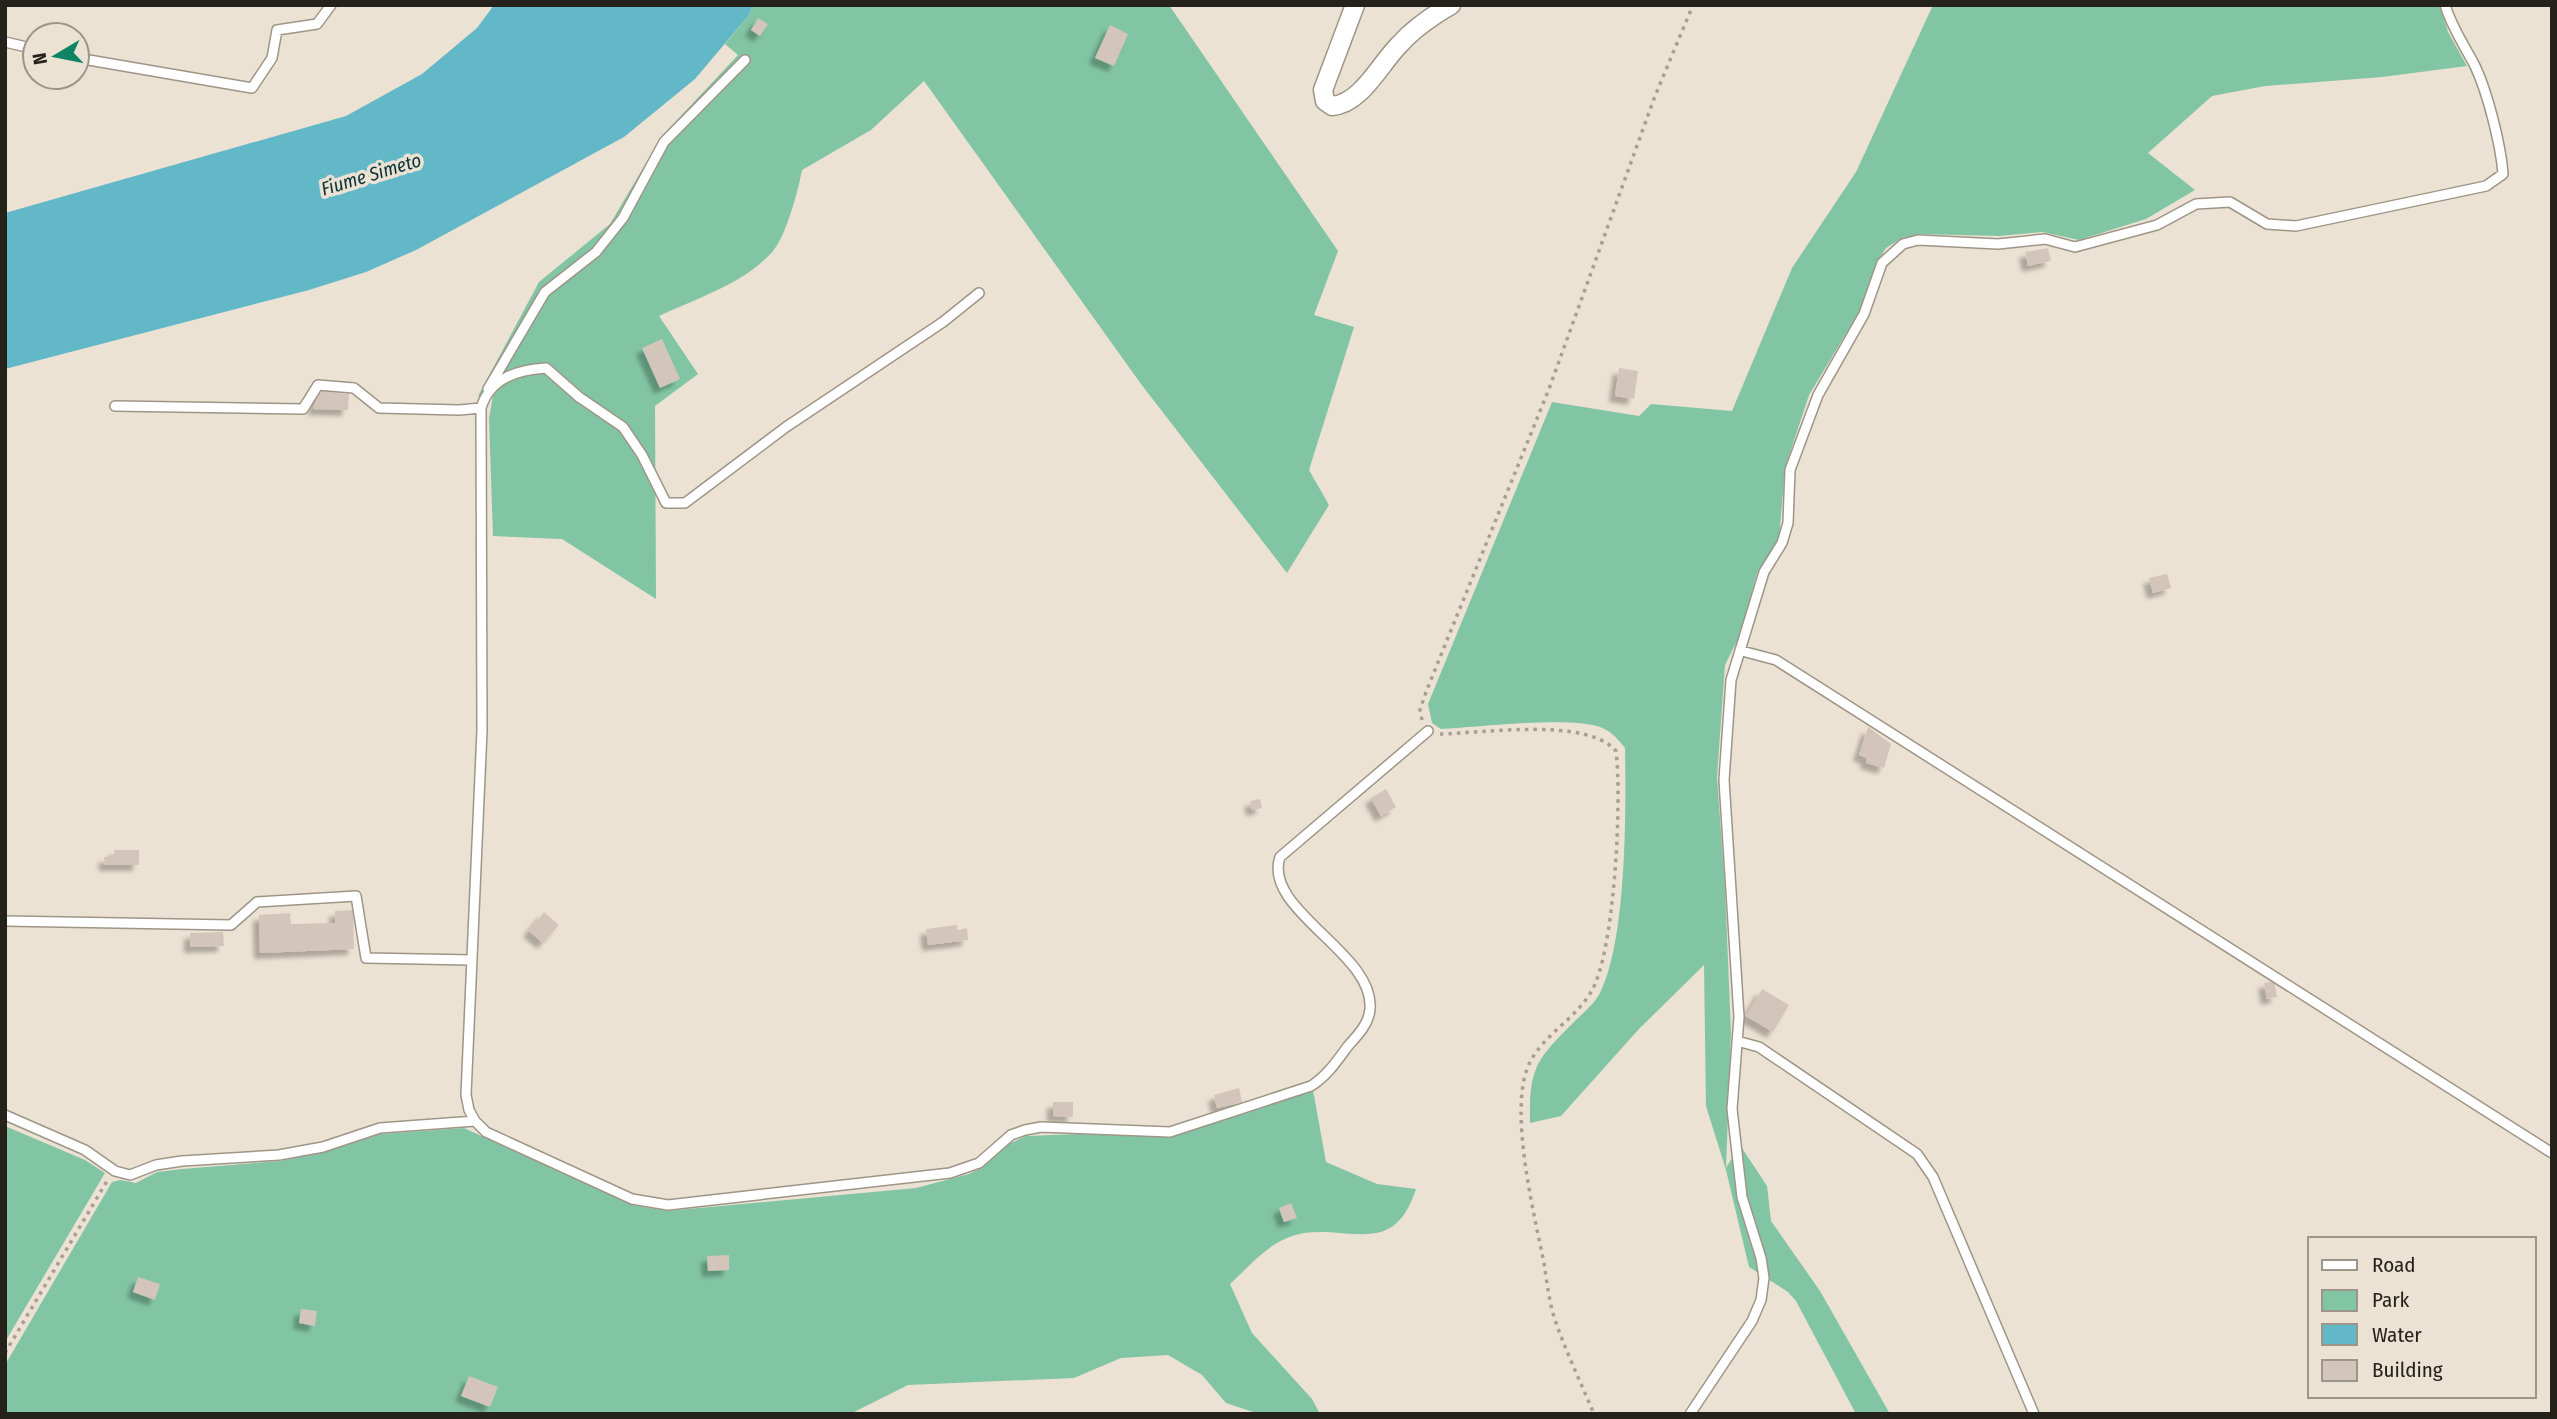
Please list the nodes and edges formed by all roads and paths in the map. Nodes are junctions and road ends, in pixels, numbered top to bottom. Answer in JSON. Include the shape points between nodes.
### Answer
{"nodes":[{"id":1,"x":331,"y":5,"type":"edge"},
{"id":2,"x":1355,"y":5,"type":"edge"},
{"id":3,"x":1451,"y":5,"type":"edge"},
{"id":4,"x":1693,"y":5,"type":"edge"},
{"id":5,"x":2445,"y":5,"type":"edge"},
{"id":6,"x":91,"y":60,"type":"edge"},
{"id":7,"x":745,"y":60,"type":"dead end"},
{"id":8,"x":979,"y":293,"type":"dead end"},
{"id":9,"x":485,"y":394,"type":"junction"},
{"id":10,"x":115,"y":406,"type":"dead end"},
{"id":11,"x":481,"y":408,"type":"junction"},
{"id":12,"x":1742,"y":651,"type":"junction"},
{"id":13,"x":1428,"y":731,"type":"junction"},
{"id":14,"x":5,"y":921,"type":"edge"},
{"id":15,"x":472,"y":960,"type":"junction"},
{"id":16,"x":1737,"y":1041,"type":"junction"},
{"id":17,"x":5,"y":1115,"type":"edge"},
{"id":18,"x":475,"y":1121,"type":"junction"},
{"id":19,"x":2552,"y":1153,"type":"edge"},
{"id":20,"x":115,"y":1171,"type":"junction"},
{"id":21,"x":5,"y":1353,"type":"edge"},
{"id":22,"x":1594,"y":1414,"type":"edge"},
{"id":23,"x":1690,"y":1414,"type":"edge"},
{"id":24,"x":2034,"y":1414,"type":"edge"}],
"edges":[{"from":1,"to":6,"type":"lane","via":[[317,24],[276,30],[272,58],[252,88]]},
{"from":2,"to":3,"type":"street","via":[[1323,90],[1325,101],[1332,106],[1352,99],[1399,44]]},
{"from":4,"to":13,"type":"path","via":[[1655,96],[1549,389],[1426,692],[1420,710]]},
{"from":5,"to":12,"type":"lane","via":[[2452,29],[2474,65],[2501,152],[2503,174],[2486,186],[2296,226],[2267,224],[2230,202],[2196,204],[2157,225],[2075,247],[2045,239],[1998,244],[1918,240],[1892,251],[1882,263],[1864,314],[1808,420],[1790,470],[1788,523],[1764,572]]},
{"from":7,"to":9,"type":"lane","via":[[664,142],[622,218],[596,252],[544,292]]},
{"from":8,"to":9,"type":"lane","via":[[685,503],[666,503],[623,427],[545,368],[517,370]]},
{"from":9,"to":11,"type":"lane"},
{"from":10,"to":11,"type":"lane","via":[[303,409],[318,386],[354,388],[379,408]]},
{"from":11,"to":15,"type":"lane","via":[[482,730]]},
{"from":12,"to":16,"type":"lane","via":[[1731,680],[1724,780]]},
{"from":12,"to":19,"type":"lane","via":[[1776,660]]},
{"from":13,"to":18,"type":"lane","via":[[1280,857],[1277,868],[1285,892],[1347,960],[1368,995],[1370,1010],[1363,1027],[1323,1078],[1311,1086],[1170,1132],[1025,1130],[1011,1135],[979,1163],[950,1173],[668,1205],[632,1199],[486,1132]]},
{"from":13,"to":22,"type":"path","via":[[1572,729],[1598,736],[1616,751],[1616,849],[1600,972],[1592,992],[1533,1056],[1522,1090],[1529,1190],[1555,1319]]},
{"from":14,"to":15,"type":"lane","via":[[231,925],[257,902],[356,896],[366,958]]},
{"from":15,"to":18,"type":"lane","via":[[466,1095]]},
{"from":16,"to":23,"type":"lane","via":[[1732,1109],[1737,1171],[1764,1278],[1752,1321]]},
{"from":16,"to":24,"type":"lane","via":[[1759,1047],[1917,1154],[1933,1177]]},
{"from":17,"to":20,"type":"lane","via":[[85,1150]]},
{"from":18,"to":20,"type":"lane","via":[[380,1128],[323,1147],[182,1161],[130,1175]]},
{"from":20,"to":21,"type":"path"}]}
